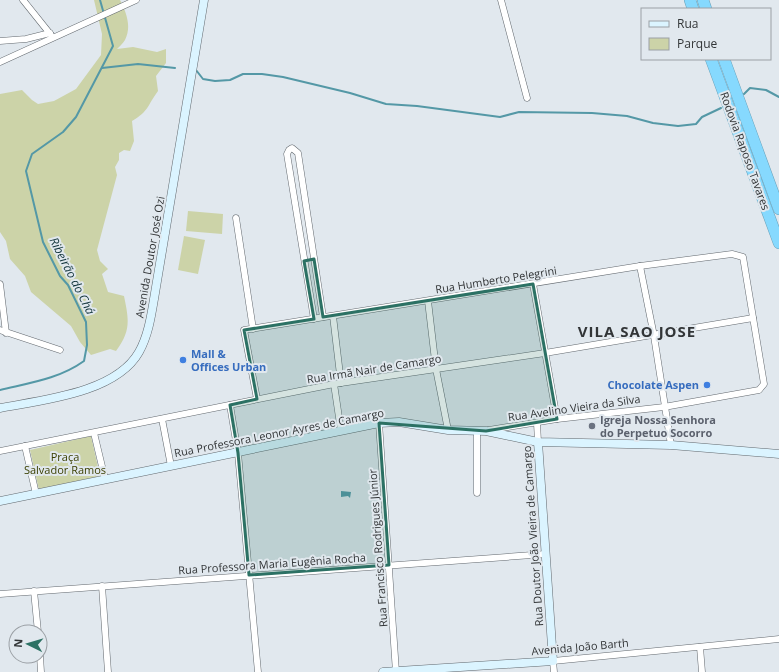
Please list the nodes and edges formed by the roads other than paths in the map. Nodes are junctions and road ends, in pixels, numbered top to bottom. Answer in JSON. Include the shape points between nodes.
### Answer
{"nodes":[{"id":1,"x":23,"y":0,"type":"edge"},
{"id":2,"x":136,"y":0,"type":"edge"},
{"id":3,"x":201,"y":0,"type":"edge"},
{"id":4,"x":204,"y":0,"type":"edge"},
{"id":5,"x":501,"y":0,"type":"edge"},
{"id":6,"x":202,"y":11,"type":"junction"},
{"id":7,"x":51,"y":35,"type":"junction"},
{"id":8,"x":0,"y":41,"type":"edge"},
{"id":9,"x":711,"y":60,"type":"edge"},
{"id":10,"x":724,"y":60,"type":"edge"},
{"id":11,"x":0,"y":62,"type":"edge"},
{"id":12,"x":527,"y":98,"type":"dead end"},
{"id":13,"x":306,"y":204,"type":"junction"},
{"id":14,"x":296,"y":205,"type":"junction"},
{"id":15,"x":779,"y":209,"type":"edge"},
{"id":16,"x":236,"y":218,"type":"dead end"},
{"id":17,"x":779,"y":243,"type":"edge"},
{"id":18,"x":314,"y":259,"type":"junction"},
{"id":19,"x":304,"y":261,"type":"junction"},
{"id":20,"x":640,"y":266,"type":"junction"},
{"id":21,"x":0,"y":284,"type":"edge"},
{"id":22,"x":533,"y":284,"type":"junction"},
{"id":23,"x":428,"y":301,"type":"junction"},
{"id":24,"x":333,"y":316,"type":"junction"},
{"id":25,"x":323,"y":317,"type":"junction"},
{"id":26,"x":753,"y":318,"type":"junction"},
{"id":27,"x":314,"y":319,"type":"junction"},
{"id":28,"x":252,"y":329,"type":"junction"},
{"id":29,"x":3,"y":332,"type":"edge"},
{"id":30,"x":654,"y":336,"type":"junction"},
{"id":31,"x":60,"y":350,"type":"dead end"},
{"id":32,"x":545,"y":354,"type":"junction"},
{"id":33,"x":436,"y":369,"type":"junction"},
{"id":34,"x":341,"y":383,"type":"junction"},
{"id":35,"x":334,"y":384,"type":"junction"},
{"id":36,"x":257,"y":399,"type":"junction"},
{"id":37,"x":230,"y":405,"type":"junction"},
{"id":38,"x":664,"y":407,"type":"junction"},
{"id":39,"x":0,"y":408,"type":"edge"},
{"id":40,"x":162,"y":419,"type":"junction"},
{"id":41,"x":557,"y":419,"type":"junction"},
{"id":42,"x":379,"y":423,"type":"junction"},
{"id":43,"x":537,"y":423,"type":"junction"},
{"id":44,"x":448,"y":430,"type":"junction"},
{"id":45,"x":341,"y":431,"type":"junction"},
{"id":46,"x":477,"y":431,"type":"junction"},
{"id":47,"x":486,"y":431,"type":"junction"},
{"id":48,"x":94,"y":432,"type":"junction"},
{"id":49,"x":538,"y":442,"type":"junction"},
{"id":50,"x":671,"y":445,"type":"junction"},
{"id":51,"x":25,"y":446,"type":"junction"},
{"id":52,"x":0,"y":451,"type":"edge"},
{"id":53,"x":238,"y":453,"type":"junction"},
{"id":54,"x":779,"y":454,"type":"edge"},
{"id":55,"x":171,"y":466,"type":"junction"},
{"id":56,"x":105,"y":479,"type":"junction"},
{"id":57,"x":477,"y":492,"type":"dead end"},
{"id":58,"x":36,"y":494,"type":"junction"},
{"id":59,"x":0,"y":501,"type":"edge"},
{"id":60,"x":546,"y":554,"type":"junction"},
{"id":61,"x":389,"y":565,"type":"junction"},
{"id":62,"x":249,"y":576,"type":"junction"},
{"id":63,"x":102,"y":586,"type":"junction"},
{"id":64,"x":34,"y":591,"type":"junction"},
{"id":65,"x":0,"y":594,"type":"edge"},
{"id":66,"x":37,"y":624,"type":"edge"},
{"id":67,"x":779,"y":639,"type":"edge"},
{"id":68,"x":700,"y":647,"type":"junction"},
{"id":69,"x":553,"y":661,"type":"junction"},
{"id":70,"x":396,"y":671,"type":"edge"},
{"id":71,"x":108,"y":672,"type":"edge"},
{"id":72,"x":258,"y":672,"type":"edge"},
{"id":73,"x":383,"y":672,"type":"edge"},
{"id":74,"x":554,"y":672,"type":"edge"},
{"id":75,"x":702,"y":672,"type":"edge"}],
"edges":[{"from":1,"to":7,"type":"street"},
{"from":2,"to":7,"type":"street"},
{"from":3,"to":6,"type":"main road"},
{"from":4,"to":6,"type":"main road"},
{"from":5,"to":12,"type":"street"},
{"from":6,"to":39,"type":"main road","name":"Avenida Doutor José Ozi","via":[[149,328],[138,353],[119,374],[89,389]]},
{"from":7,"to":8,"type":"street"},
{"from":7,"to":11,"type":"street"},
{"from":9,"to":17,"type":"highway","name":"Rodovia Raposo Tavares"},
{"from":10,"to":15,"type":"highway","name":"Rodovia Raposo Tavares"},
{"from":13,"to":14,"type":"street"},
{"from":13,"to":14,"type":"street","via":[[298,153],[292,148],[287,154]]},
{"from":13,"to":18,"type":"street"},
{"from":14,"to":19,"type":"street"},
{"from":16,"to":28,"type":"street"},
{"from":18,"to":19,"type":"street"},
{"from":18,"to":25,"type":"street"},
{"from":19,"to":27,"type":"street"},
{"from":20,"to":22,"type":"street","name":"Rua Humberto Pelegrini"},
{"from":20,"to":26,"type":"street","name":"Rua Humberto Pelegrini","via":[[732,254],[743,257]]},
{"from":20,"to":30,"type":"street"},
{"from":21,"to":29,"type":"street"},
{"from":22,"to":23,"type":"street","name":"Rua Humberto Pelegrini"},
{"from":22,"to":32,"type":"street"},
{"from":23,"to":24,"type":"street","name":"Rua Humberto Pelegrini"},
{"from":23,"to":33,"type":"street"},
{"from":24,"to":25,"type":"street","name":"Rua Humberto Pelegrini"},
{"from":24,"to":34,"type":"street"},
{"from":25,"to":27,"type":"street","name":"Rua Humberto Pelegrini"},
{"from":26,"to":30,"type":"street","name":"Rua Irmã Nair de Camargo"},
{"from":26,"to":38,"type":"street","name":"Rua Avelino Vieira da Silva","via":[[764,384],[759,390]]},
{"from":27,"to":28,"type":"street","name":"Rua Humberto Pelegrini"},
{"from":28,"to":36,"type":"street","via":[[244,330]]},
{"from":29,"to":31,"type":"street"},
{"from":30,"to":32,"type":"street","name":"Rua Irmã Nair de Camargo"},
{"from":30,"to":38,"type":"street"},
{"from":32,"to":33,"type":"street","name":"Rua Irmã Nair de Camargo"},
{"from":32,"to":41,"type":"street"},
{"from":33,"to":34,"type":"street","name":"Rua Irmã Nair de Camargo"},
{"from":33,"to":44,"type":"street"},
{"from":34,"to":35,"type":"street","name":"Rua Irmã Nair de Camargo"},
{"from":35,"to":36,"type":"street","name":"Rua Irmã Nair de Camargo"},
{"from":35,"to":45,"type":"street"},
{"from":36,"to":37,"type":"street","name":"Rua Irmã Nair de Camargo"},
{"from":37,"to":40,"type":"street","name":"Rua Irmã Nair de Camargo"},
{"from":37,"to":53,"type":"street"},
{"from":38,"to":41,"type":"street","name":"Rua Avelino Vieira da Silva"},
{"from":38,"to":50,"type":"street"},
{"from":40,"to":48,"type":"street","name":"Rua Irmã Nair de Camargo"},
{"from":40,"to":55,"type":"street"},
{"from":41,"to":43,"type":"street","name":"Rua Avelino Vieira da Silva"},
{"from":42,"to":44,"type":"main road","name":"Rua Professora Leonor Ayres de Camargo","via":[[399,422]]},
{"from":42,"to":45,"type":"main road","name":"Rua Professora Leonor Ayres de Camargo"},
{"from":42,"to":61,"type":"street","name":"Rua Francisco Rodrigues Júnior"},
{"from":43,"to":47,"type":"street","name":"Rua Avelino Vieira da Silva"},
{"from":43,"to":49,"type":"street","name":"Rua Doutor João Vieira de Camargo"},
{"from":44,"to":46,"type":"main road","name":"Rua Professora Leonor Ayres de Camargo"},
{"from":45,"to":53,"type":"main road","name":"Rua Professora Leonor Ayres de Camargo"},
{"from":46,"to":47,"type":"main road","name":"Rua Professora Leonor Ayres de Camargo"},
{"from":46,"to":57,"type":"street"},
{"from":47,"to":49,"type":"main road","name":"Rua Professora Leonor Ayres de Camargo"},
{"from":48,"to":51,"type":"street","name":"Rua Irmã Nair de Camargo"},
{"from":48,"to":56,"type":"street"},
{"from":49,"to":50,"type":"main road","name":"Rua Professora Leonor Ayres de Camargo"},
{"from":49,"to":60,"type":"main road","name":"Rua Doutor João Vieira de Camargo"},
{"from":50,"to":54,"type":"main road","name":"Rua Professora Leonor Ayres de Camargo"},
{"from":51,"to":52,"type":"street","name":"Rua Irmã Nair de Camargo"},
{"from":51,"to":58,"type":"street"},
{"from":53,"to":55,"type":"main road","name":"Rua Professora Leonor Ayres de Camargo"},
{"from":53,"to":62,"type":"street"},
{"from":55,"to":56,"type":"main road","name":"Rua Professora Leonor Ayres de Camargo"},
{"from":56,"to":58,"type":"main road","name":"Rua Professora Leonor Ayres de Camargo"},
{"from":58,"to":59,"type":"main road","name":"Rua Professora Leonor Ayres de Camargo"},
{"from":60,"to":61,"type":"street","name":"Rua Professora Maria Eugênia Rocha"},
{"from":60,"to":69,"type":"main road","name":"Rua Doutor João Vieira de Camargo"},
{"from":61,"to":62,"type":"street","name":"Rua Professora Maria Eugênia Rocha"},
{"from":61,"to":70,"type":"street","name":"Rua Francisco Rodrigues Júnior"},
{"from":62,"to":63,"type":"street","name":"Rua Professora Maria Eugênia Rocha"},
{"from":62,"to":72,"type":"street"},
{"from":63,"to":64,"type":"street","name":"Rua Professora Maria Eugênia Rocha"},
{"from":63,"to":71,"type":"street"},
{"from":64,"to":65,"type":"street","name":"Rua Professora Maria Eugênia Rocha"},
{"from":64,"to":66,"type":"street"},
{"from":67,"to":68,"type":"street","name":"Avenida João Barth"},
{"from":68,"to":69,"type":"street","name":"Avenida João Barth"},
{"from":68,"to":75,"type":"street"},
{"from":69,"to":70,"type":"main road","name":"Avenida João Barth"},
{"from":69,"to":74,"type":"street","name":"Rua Doutor João Vieira de Camargo"},
{"from":70,"to":73,"type":"main road","name":"Avenida João Barth"}]}
